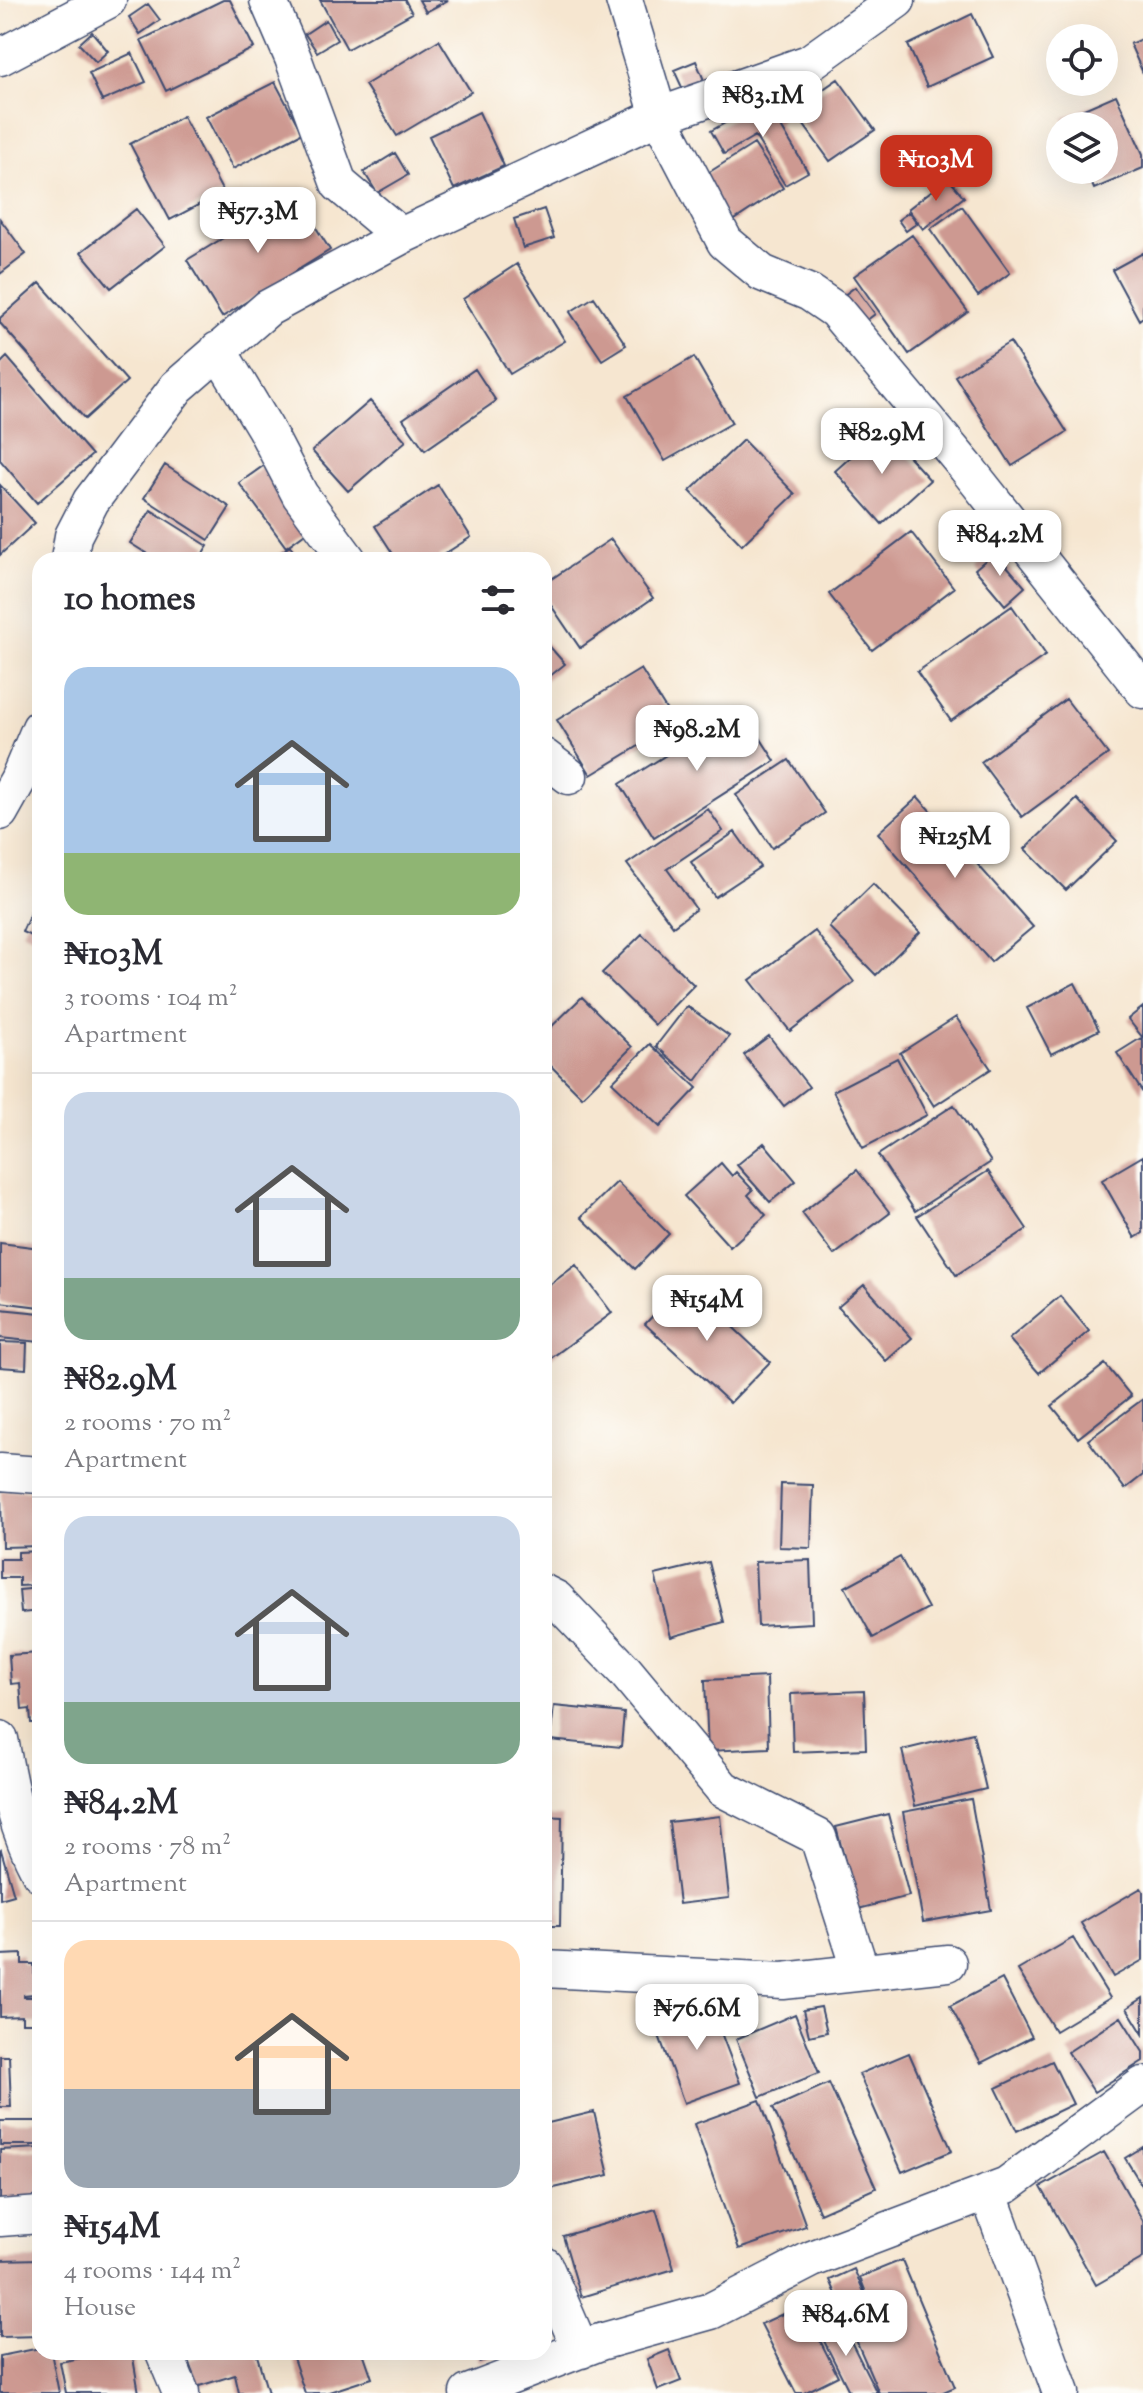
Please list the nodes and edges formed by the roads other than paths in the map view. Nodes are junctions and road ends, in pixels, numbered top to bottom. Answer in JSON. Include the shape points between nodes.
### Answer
{"nodes":[{"id":1,"x":108,"y":0,"type":"edge"},
{"id":2,"x":268,"y":0,"type":"edge"},
{"id":3,"x":624,"y":0,"type":"edge"},
{"id":4,"x":897,"y":0,"type":"edge"},
{"id":5,"x":0,"y":57,"type":"edge"},
{"id":6,"x":659,"y":116,"type":"junction"},
{"id":7,"x":401,"y":236,"type":"junction"},
{"id":8,"x":218,"y":350,"type":"junction"},
{"id":9,"x":70,"y":552,"type":"edge"},
{"id":10,"x":342,"y":552,"type":"edge"},
{"id":11,"x":1143,"y":690,"type":"edge"},
{"id":12,"x":29,"y":778,"type":"edge"},
{"id":13,"x":0,"y":812,"type":"edge"},
{"id":14,"x":0,"y":1472,"type":"edge"},
{"id":15,"x":32,"y":1474,"type":"edge"},
{"id":16,"x":552,"y":1597,"type":"edge"},
{"id":17,"x":0,"y":1739,"type":"edge"},
{"id":18,"x":32,"y":1858,"type":"edge"},
{"id":19,"x":948,"y":1963,"type":"dead end"},
{"id":20,"x":552,"y":1969,"type":"edge"},
{"id":21,"x":861,"y":1972,"type":"junction"},
{"id":22,"x":1143,"y":2085,"type":"edge"},
{"id":23,"x":988,"y":2192,"type":"junction"},
{"id":24,"x":32,"y":2216,"type":"edge"},
{"id":25,"x":0,"y":2218,"type":"edge"},
{"id":26,"x":552,"y":2283,"type":"edge"},
{"id":27,"x":581,"y":2350,"type":"junction"},
{"id":28,"x":167,"y":2360,"type":"edge"},
{"id":29,"x":181,"y":2393,"type":"edge"},
{"id":30,"x":468,"y":2393,"type":"edge"},
{"id":31,"x":1061,"y":2393,"type":"edge"}],
"edges":[{"from":1,"to":5,"type":"street"},
{"from":2,"to":7,"type":"street","via":[[339,184]]},
{"from":3,"to":6,"type":"street"},
{"from":4,"to":6,"type":"street","via":[[809,63]]},
{"from":6,"to":7,"type":"street"},
{"from":6,"to":11,"type":"street","via":[[725,242],[762,273],[835,310]]},
{"from":7,"to":8,"type":"street","via":[[268,308]]},
{"from":8,"to":9,"type":"street","via":[[177,387],[91,501]]},
{"from":8,"to":10,"type":"street","via":[[300,495]]},
{"from":12,"to":13,"type":"street"},
{"from":14,"to":15,"type":"street"},
{"from":16,"to":21,"type":"street","via":[[625,1671],[723,1789],[818,1837]]},
{"from":17,"to":18,"type":"street","via":[[9,1789]]},
{"from":19,"to":21,"type":"street"},
{"from":20,"to":21,"type":"street","via":[[783,1981]]},
{"from":22,"to":23,"type":"street","via":[[1007,2185]]},
{"from":23,"to":27,"type":"street","via":[[812,2259],[711,2311]]},
{"from":23,"to":31,"type":"street"},
{"from":24,"to":25,"type":"street"},
{"from":26,"to":27,"type":"street"},
{"from":27,"to":30,"type":"street"},
{"from":28,"to":29,"type":"street"}]}
